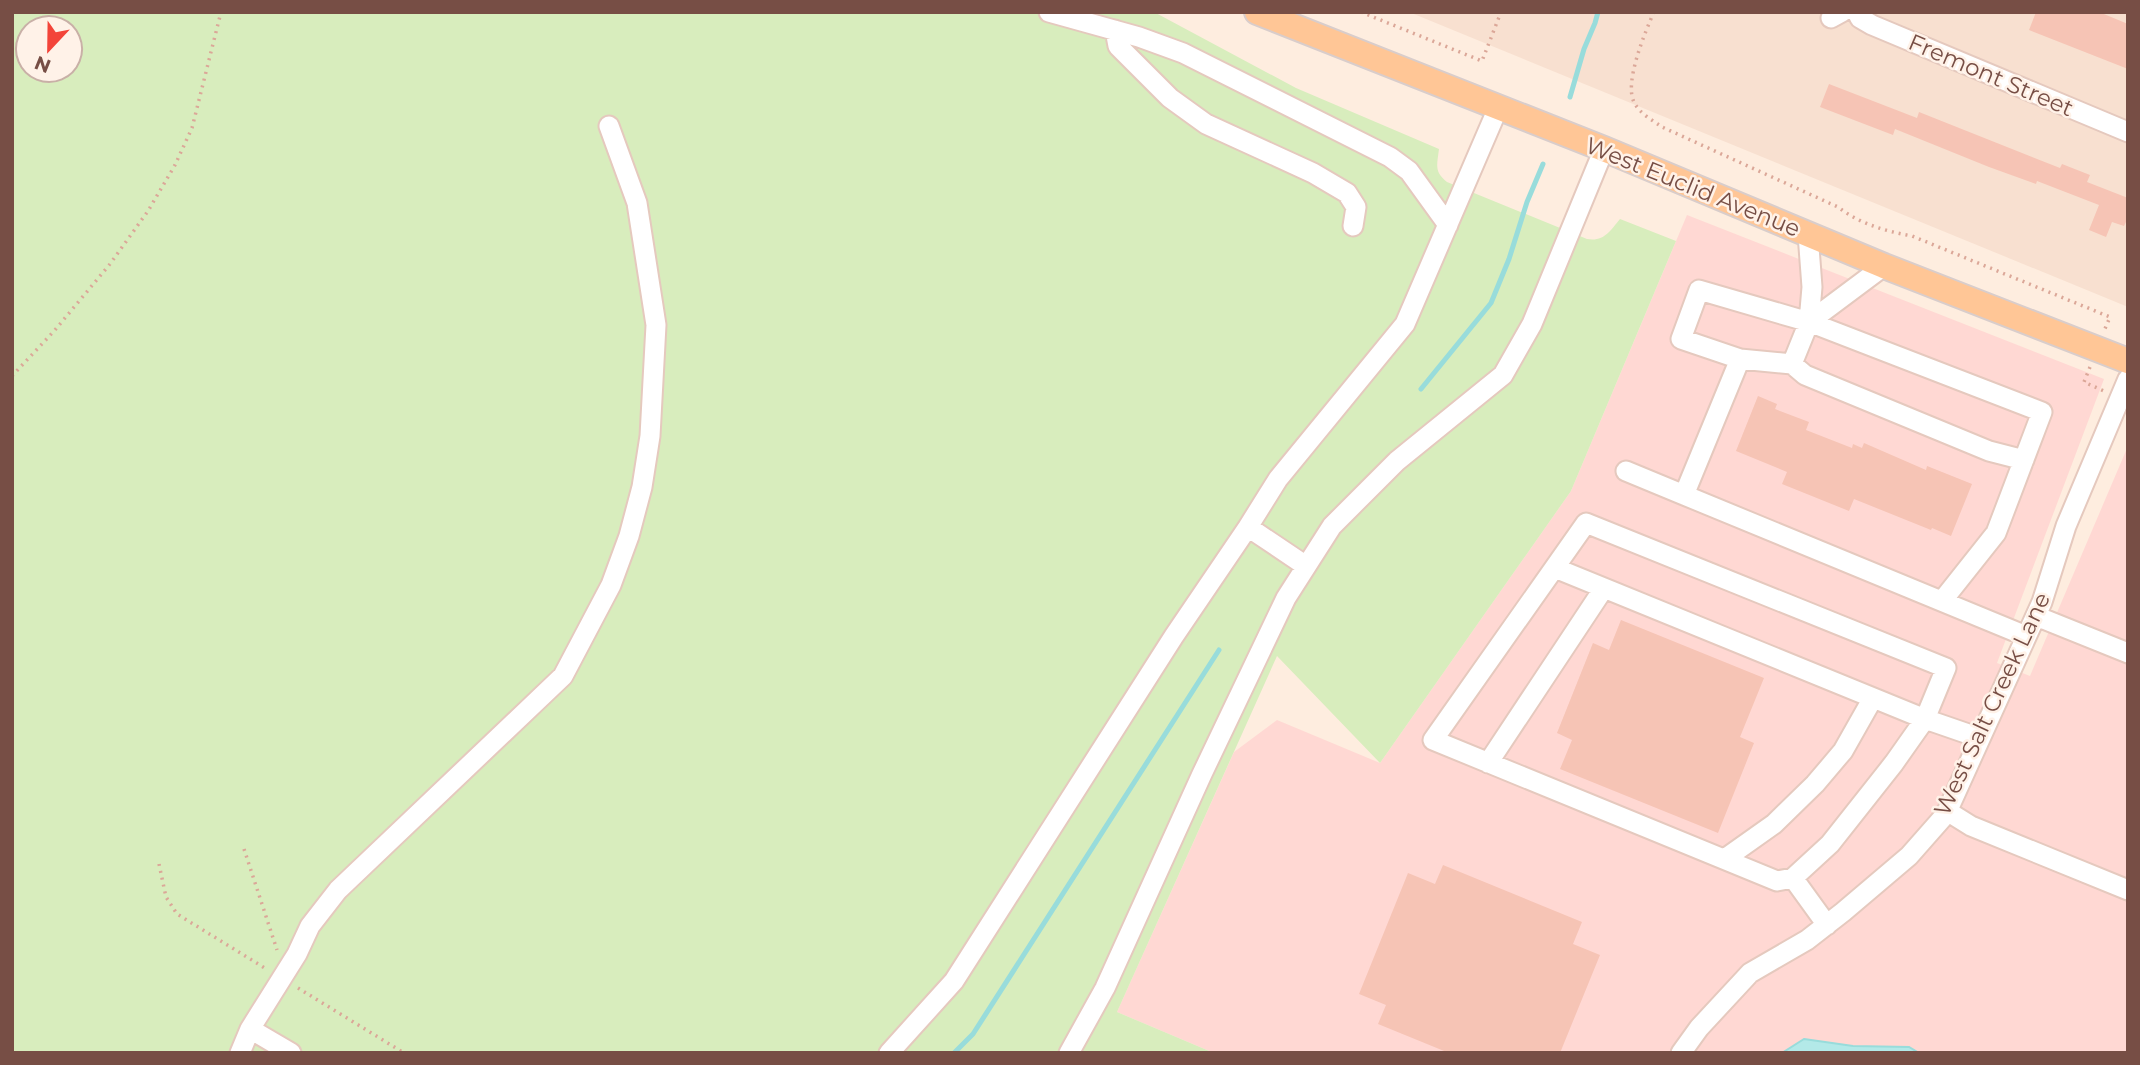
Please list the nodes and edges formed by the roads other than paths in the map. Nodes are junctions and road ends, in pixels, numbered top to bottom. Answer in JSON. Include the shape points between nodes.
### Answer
{"nodes":[{"id":1,"x":1049,"y":12,"type":"edge"},
{"id":2,"x":1257,"y":12,"type":"edge"},
{"id":3,"x":1857,"y":12,"type":"edge"},
{"id":4,"x":1115,"y":30,"type":"junction"},
{"id":5,"x":1498,"y":108,"type":"junction"},
{"id":6,"x":609,"y":126,"type":"dead end"},
{"id":7,"x":2128,"y":131,"type":"edge"},
{"id":8,"x":1604,"y":149,"type":"junction"},
{"id":9,"x":1448,"y":225,"type":"junction"},
{"id":10,"x":1353,"y":226,"type":"dead end"},
{"id":11,"x":1808,"y":234,"type":"junction"},
{"id":12,"x":1884,"y":266,"type":"junction"},
{"id":13,"x":1809,"y":322,"type":"junction"},
{"id":14,"x":1740,"y":359,"type":"junction"},
{"id":15,"x":2128,"y":361,"type":"edge"},
{"id":16,"x":1792,"y":364,"type":"junction"},
{"id":17,"x":2128,"y":379,"type":"edge"},
{"id":18,"x":2024,"y":460,"type":"junction"},
{"id":19,"x":1626,"y":471,"type":"dead end"},
{"id":20,"x":1684,"y":495,"type":"junction"},
{"id":21,"x":1248,"y":527,"type":"junction"},
{"id":22,"x":1306,"y":566,"type":"junction"},
{"id":23,"x":1555,"y":568,"type":"junction"},
{"id":24,"x":1604,"y":588,"type":"junction"},
{"id":25,"x":1942,"y":601,"type":"junction"},
{"id":26,"x":2036,"y":616,"type":"junction"},
{"id":27,"x":2026,"y":636,"type":"junction"},
{"id":28,"x":2128,"y":653,"type":"edge"},
{"id":29,"x":1872,"y":698,"type":"junction"},
{"id":30,"x":1925,"y":719,"type":"junction"},
{"id":31,"x":1980,"y":738,"type":"junction"},
{"id":32,"x":1488,"y":763,"type":"junction"},
{"id":33,"x":1947,"y":811,"type":"junction"},
{"id":34,"x":1726,"y":859,"type":"junction"},
{"id":35,"x":1793,"y":878,"type":"junction"},
{"id":36,"x":2128,"y":890,"type":"edge"},
{"id":37,"x":1827,"y":925,"type":"junction"},
{"id":38,"x":250,"y":1029,"type":"junction"},
{"id":39,"x":240,"y":1053,"type":"edge"},
{"id":40,"x":291,"y":1053,"type":"edge"},
{"id":41,"x":889,"y":1053,"type":"edge"},
{"id":42,"x":1069,"y":1053,"type":"edge"},
{"id":43,"x":1681,"y":1053,"type":"edge"}],
"edges":[{"from":1,"to":4,"type":"street"},
{"from":2,"to":5,"type":"main road","name":"West Euclid Avenue"},
{"from":3,"to":7,"type":"street","name":"Fremont Street","via":[[1872,25]]},
{"from":4,"to":9,"type":"street","via":[[1183,53],[1390,157],[1409,171]]},
{"from":4,"to":10,"type":"street","via":[[1118,46],[1170,98],[1206,124],[1347,193],[1356,207]]},
{"from":5,"to":8,"type":"main road","name":"West Euclid Avenue"},
{"from":5,"to":9,"type":"street"},
{"from":6,"to":38,"type":"street","via":[[637,204],[656,325],[650,436],[642,487],[611,585],[562,676],[338,890],[310,926]]},
{"from":8,"to":11,"type":"main road","name":"West Euclid Avenue"},
{"from":8,"to":22,"type":"street","via":[[1532,324],[1503,375],[1397,461],[1332,526]]},
{"from":9,"to":21,"type":"street","via":[[1405,324],[1278,479]]},
{"from":11,"to":12,"type":"main road","name":"West Euclid Avenue"},
{"from":11,"to":13,"type":"street"},
{"from":12,"to":13,"type":"street"},
{"from":12,"to":15,"type":"main road","name":"West Euclid Avenue"},
{"from":13,"to":14,"type":"street","via":[[1699,290],[1681,339]]},
{"from":13,"to":16,"type":"street"},
{"from":13,"to":18,"type":"street","via":[[2042,412]]},
{"from":14,"to":16,"type":"street"},
{"from":14,"to":20,"type":"street"},
{"from":16,"to":18,"type":"street","via":[[1805,375],[1976,446]]},
{"from":17,"to":26,"type":"street","name":"West Salt Creek Lane","via":[[2066,526]]},
{"from":18,"to":25,"type":"street","via":[[1996,533]]},
{"from":19,"to":20,"type":"street"},
{"from":20,"to":25,"type":"street"},
{"from":21,"to":22,"type":"street"},
{"from":21,"to":41,"type":"street","via":[[954,981]]},
{"from":22,"to":42,"type":"street","via":[[1258,652],[1105,988]]},
{"from":23,"to":24,"type":"street"},
{"from":23,"to":30,"type":"street","via":[[1586,523],[1920,657],[1946,668]]},
{"from":23,"to":32,"type":"street","via":[[1433,740]]},
{"from":24,"to":29,"type":"street"},
{"from":24,"to":32,"type":"street"},
{"from":25,"to":27,"type":"street"},
{"from":26,"to":27,"type":"street","name":"West Salt Creek Lane"},
{"from":26,"to":28,"type":"street"},
{"from":27,"to":31,"type":"street","name":"West Salt Creek Lane"},
{"from":29,"to":30,"type":"street"},
{"from":29,"to":34,"type":"street","via":[[1843,751],[1815,784],[1774,824]]},
{"from":30,"to":31,"type":"street"},
{"from":30,"to":35,"type":"street","via":[[1830,844]]},
{"from":31,"to":33,"type":"street","name":"West Salt Creek Lane"},
{"from":32,"to":34,"type":"street"},
{"from":33,"to":36,"type":"street","via":[[1970,826]]},
{"from":33,"to":37,"type":"street","name":"West Salt Creek Lane","via":[[1909,856]]},
{"from":34,"to":35,"type":"street","via":[[1777,881]]},
{"from":35,"to":37,"type":"street"},
{"from":37,"to":43,"type":"street","name":"West Salt Creek Lane","via":[[1750,973]]},
{"from":38,"to":39,"type":"street"},
{"from":38,"to":40,"type":"street"}]}
